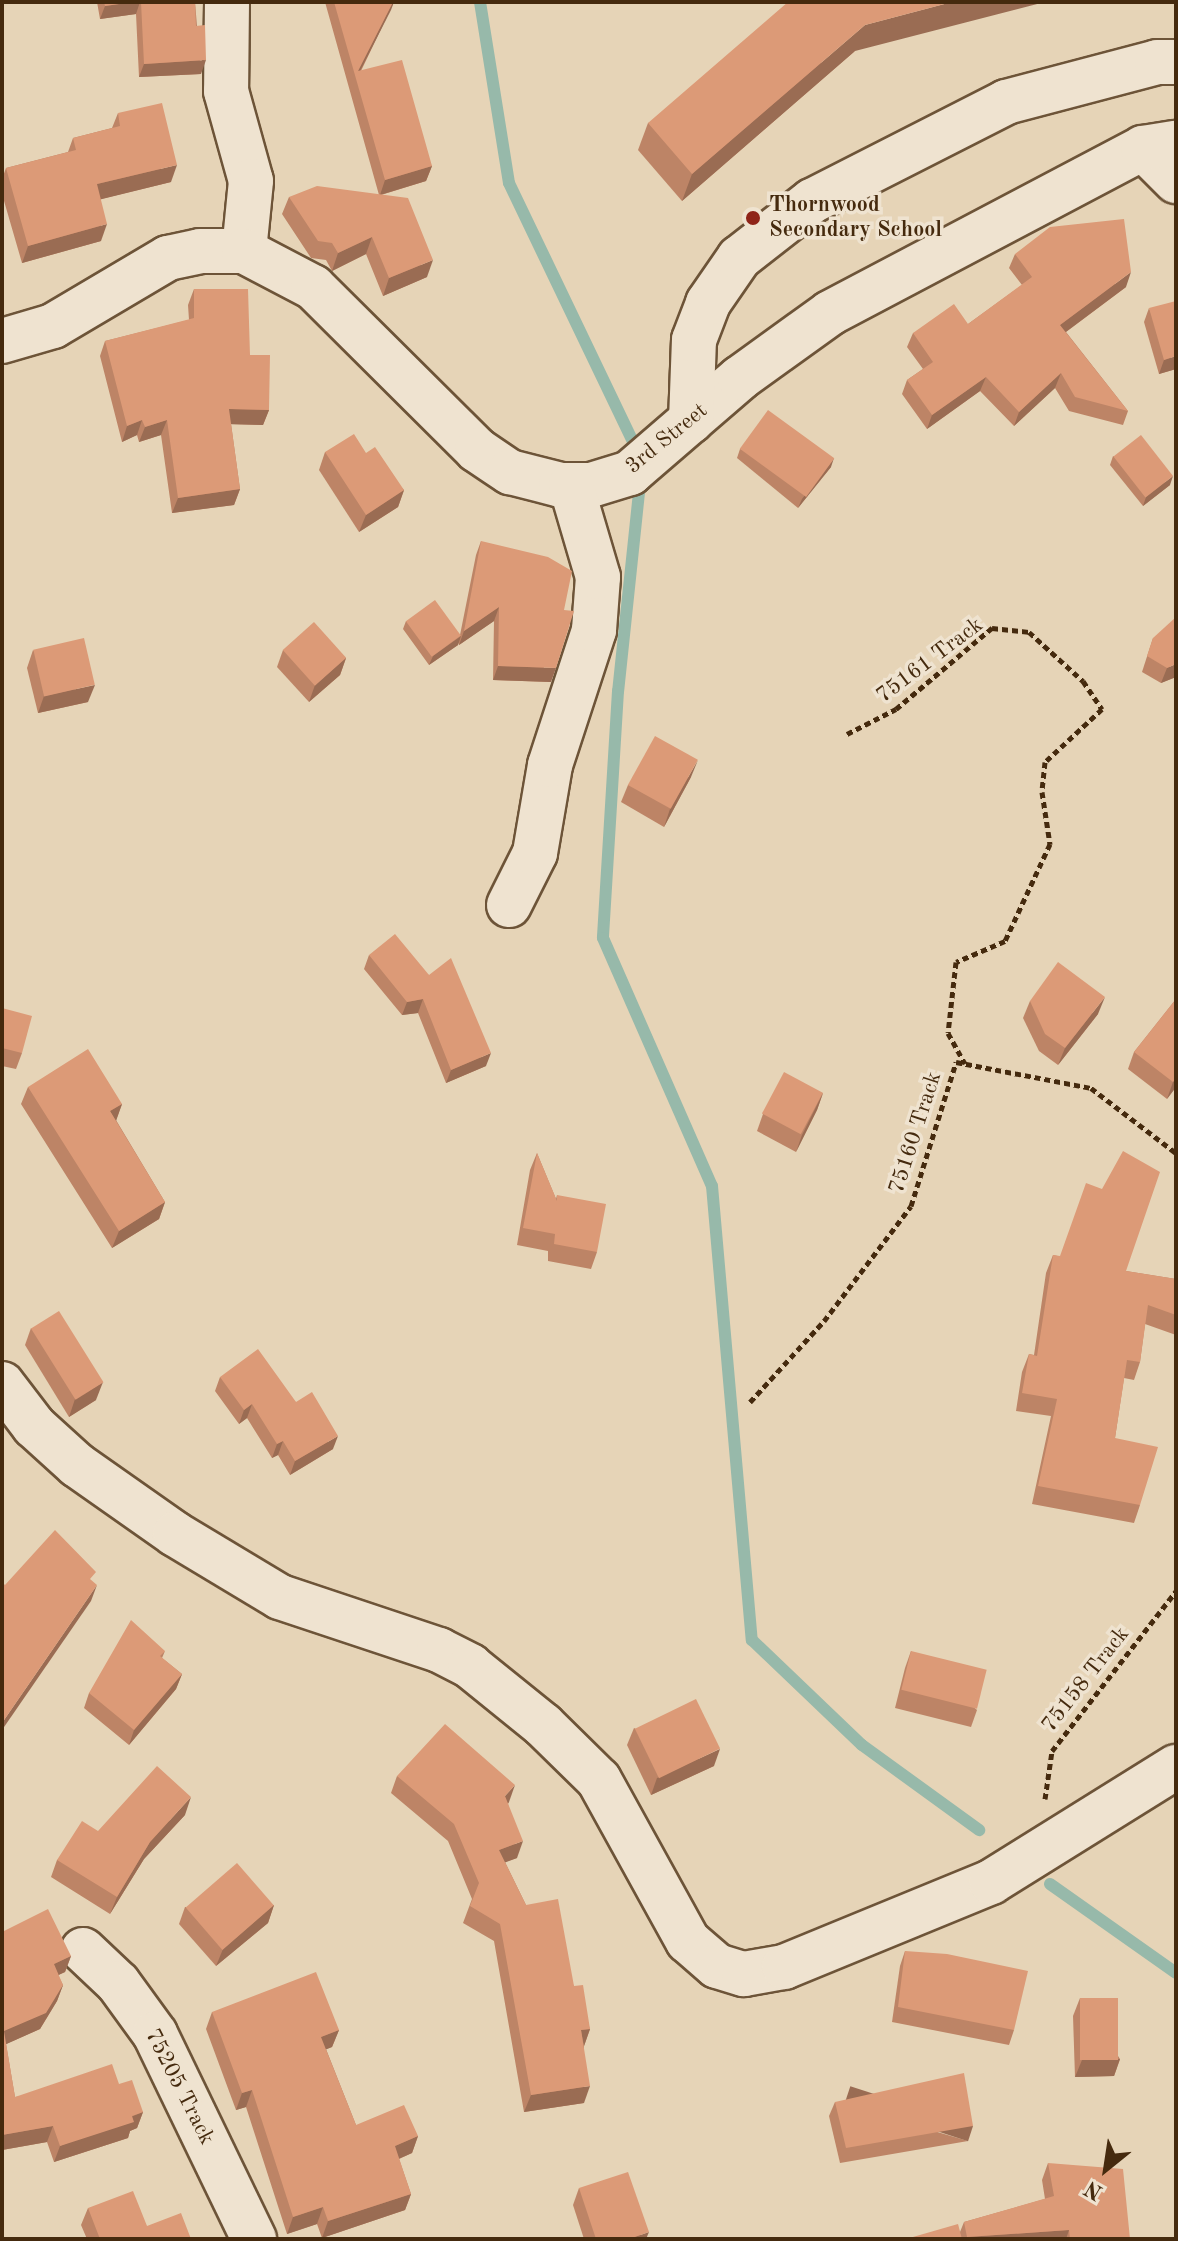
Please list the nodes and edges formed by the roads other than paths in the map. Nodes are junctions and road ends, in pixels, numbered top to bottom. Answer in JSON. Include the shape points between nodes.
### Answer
{"nodes":[{"id":1,"x":227,"y":2,"type":"edge"},
{"id":2,"x":1176,"y":62,"type":"edge"},
{"id":3,"x":1160,"y":145,"type":"edge"},
{"id":4,"x":1176,"y":181,"type":"edge"},
{"id":5,"x":244,"y":251,"type":"junction"},
{"id":6,"x":2,"y":341,"type":"edge"},
{"id":7,"x":691,"y":421,"type":"junction"},
{"id":8,"x":571,"y":485,"type":"junction"},
{"id":9,"x":509,"y":905,"type":"dead end"},
{"id":10,"x":2,"y":1384,"type":"edge"},
{"id":11,"x":1176,"y":1767,"type":"edge"},
{"id":12,"x":83,"y":1950,"type":"dead end"},
{"id":13,"x":254,"y":2239,"type":"edge"}],
"edges":[{"from":1,"to":5,"type":"street","via":[[226,91],[251,181]]},
{"from":2,"to":7,"type":"street","via":[[1157,62],[1006,102],[812,201],[739,258],[708,303],[694,340]]},
{"from":3,"to":4,"type":"street"},
{"from":3,"to":7,"type":"street","name":"3rd Street","via":[[830,313]]},
{"from":5,"to":6,"type":"street","name":"3rd Street","via":[[200,251],[168,258],[53,326]]},
{"from":5,"to":8,"type":"street","name":"3rd Street","via":[[313,287],[477,450],[510,472]]},
{"from":7,"to":8,"type":"street","name":"3rd Street","via":[[630,473]]},
{"from":8,"to":9,"type":"street","via":[[598,577],[594,630],[550,765],[535,853]]},
{"from":10,"to":11,"type":"street","via":[[34,1426],[77,1465],[175,1534],[280,1597],[439,1650],[470,1666],[543,1725],[599,1780],[688,1941],[717,1966],[744,1974],[784,1967],[991,1882]]},
{"from":12,"to":13,"type":"street","name":"75205 Track","via":[[118,1983],[155,2034]]}]}
